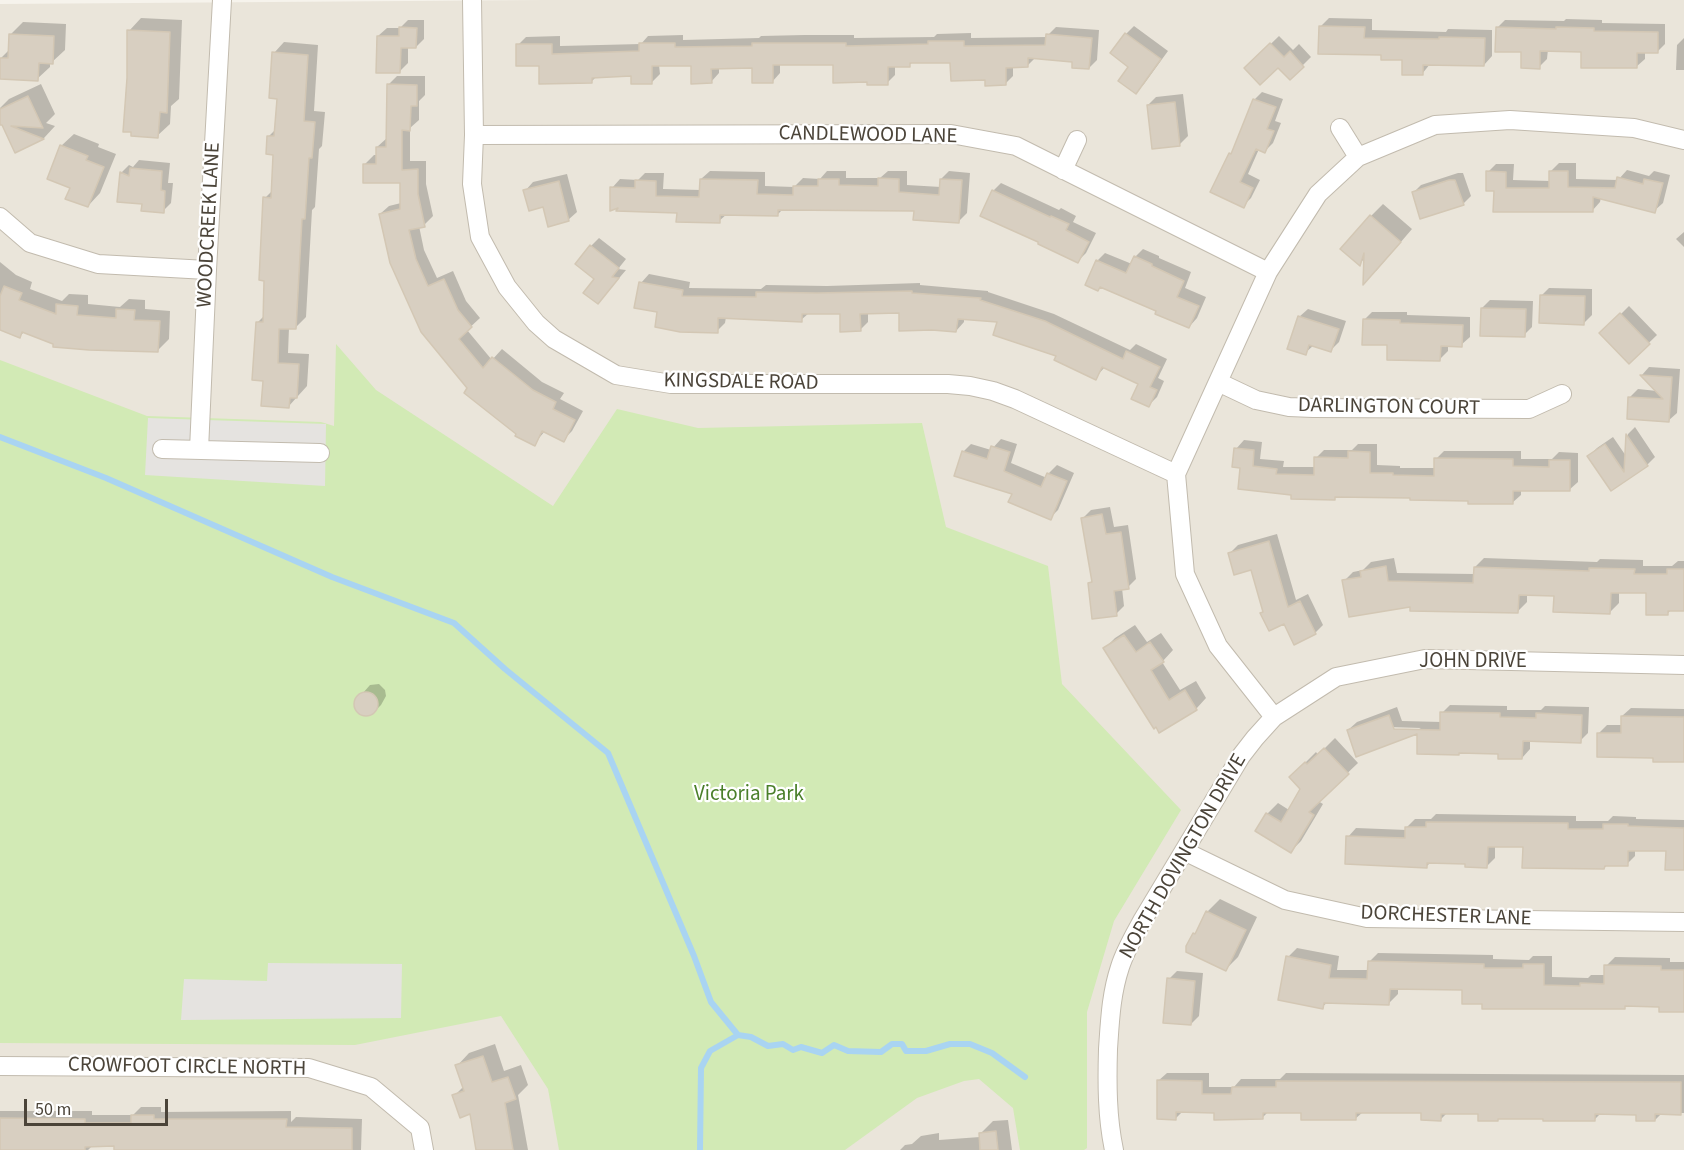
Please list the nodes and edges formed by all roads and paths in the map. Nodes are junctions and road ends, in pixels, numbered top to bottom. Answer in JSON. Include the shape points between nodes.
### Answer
{"nodes":[{"id":1,"x":222,"y":0,"type":"edge"},
{"id":2,"x":472,"y":0,"type":"edge"},
{"id":3,"x":1340,"y":128,"type":"dead end"},
{"id":4,"x":474,"y":135,"type":"junction"},
{"id":5,"x":1077,"y":140,"type":"dead end"},
{"id":6,"x":1684,"y":140,"type":"edge"},
{"id":7,"x":1358,"y":157,"type":"junction"},
{"id":8,"x":1063,"y":170,"type":"junction"},
{"id":9,"x":0,"y":217,"type":"edge"},
{"id":10,"x":207,"y":270,"type":"junction"},
{"id":11,"x":1268,"y":272,"type":"junction"},
{"id":12,"x":1218,"y":382,"type":"junction"},
{"id":13,"x":1562,"y":394,"type":"dead end"},
{"id":14,"x":162,"y":449,"type":"dead end"},
{"id":15,"x":199,"y":450,"type":"junction"},
{"id":16,"x":320,"y":453,"type":"dead end"},
{"id":17,"x":1176,"y":474,"type":"junction"},
{"id":18,"x":1684,"y":665,"type":"edge"},
{"id":19,"x":1274,"y":717,"type":"junction"},
{"id":20,"x":1184,"y":851,"type":"junction"},
{"id":21,"x":1684,"y":922,"type":"edge"},
{"id":22,"x":0,"y":1066,"type":"edge"},
{"id":23,"x":424,"y":1150,"type":"edge"},
{"id":24,"x":1114,"y":1150,"type":"edge"}],
"edges":[{"from":1,"to":10,"type":"street","name":"WOODCREEK LANE"},
{"from":2,"to":4,"type":"street","name":"KINGSDALE ROAD"},
{"from":3,"to":7,"type":"street"},
{"from":4,"to":8,"type":"street","name":"CANDLEWOOD LANE","via":[[951,134],[1016,146]]},
{"from":4,"to":17,"type":"street","name":"KINGSDALE ROAD","via":[[472,184],[480,237],[507,287],[554,339],[616,375],[671,384],[970,386],[1015,399]]},
{"from":5,"to":8,"type":"street"},
{"from":6,"to":7,"type":"street","via":[[1634,128],[1510,120],[1435,125]]},
{"from":7,"to":11,"type":"street","via":[[1318,194]]},
{"from":8,"to":11,"type":"street","name":"CANDLEWOOD LANE"},
{"from":9,"to":10,"type":"street","via":[[30,243],[98,264]]},
{"from":10,"to":15,"type":"street","name":"WOODCREEK LANE"},
{"from":11,"to":12,"type":"street"},
{"from":12,"to":13,"type":"street","name":"DARLINGTON COURT","via":[[1256,400],[1313,408],[1529,410]]},
{"from":12,"to":17,"type":"street"},
{"from":14,"to":15,"type":"street"},
{"from":15,"to":16,"type":"street"},
{"from":17,"to":19,"type":"street","via":[[1185,574],[1218,646]]},
{"from":18,"to":19,"type":"street","name":"JOHN DRIVE","via":[[1425,659],[1336,677]]},
{"from":19,"to":20,"type":"street","name":"NORTH DOVINGTON DRIVE","via":[[1241,756]]},
{"from":20,"to":21,"type":"street","name":"DORCHESTER LANE","via":[[1285,900],[1367,918]]},
{"from":20,"to":24,"type":"street","name":"NORTH DOVINGTON DRIVE","via":[[1127,948],[1115,985],[1110,1007],[1108,1068],[1108,1112]]},
{"from":22,"to":23,"type":"street","name":"CROWFOOT CIRCLE NORTH","via":[[309,1068],[371,1087],[420,1128]]}]}
